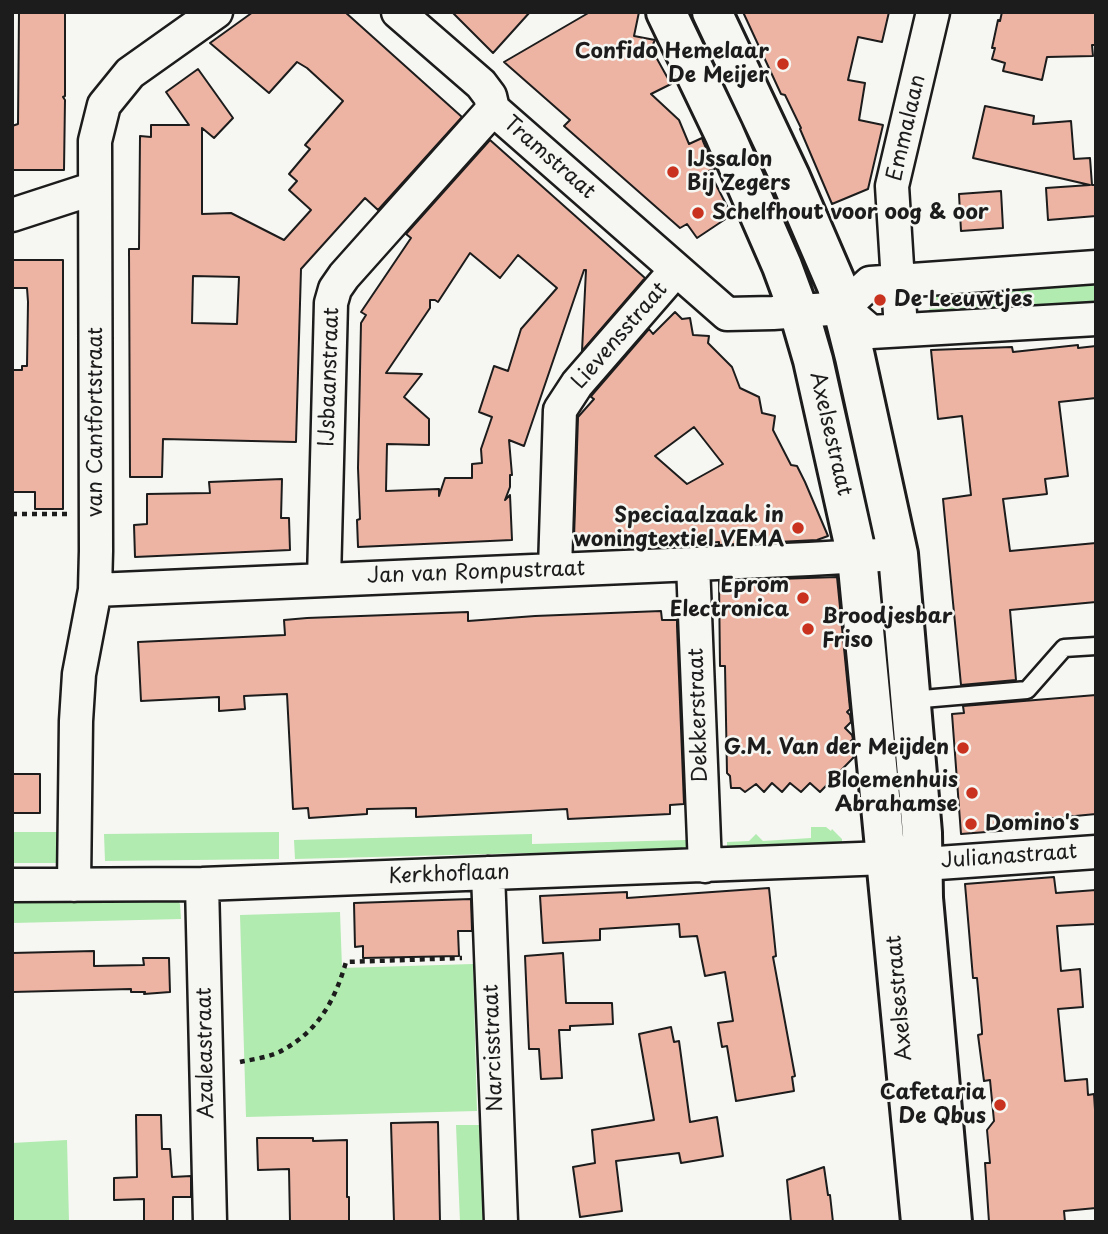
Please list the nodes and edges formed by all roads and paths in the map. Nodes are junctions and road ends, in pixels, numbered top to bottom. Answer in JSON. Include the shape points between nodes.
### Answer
{"nodes":[{"id":1,"x":216,"y":12,"type":"edge"},
{"id":2,"x":398,"y":12,"type":"edge"},
{"id":3,"x":666,"y":12,"type":"edge"},
{"id":4,"x":712,"y":12,"type":"edge"},
{"id":5,"x":933,"y":12,"type":"edge"},
{"id":6,"x":493,"y":109,"type":"junction"},
{"id":7,"x":94,"y":187,"type":"junction"},
{"id":8,"x":12,"y":215,"type":"edge"},
{"id":9,"x":1096,"y":267,"type":"edge"},
{"id":10,"x":676,"y":270,"type":"junction"},
{"id":11,"x":899,"y":281,"type":"junction"},
{"id":12,"x":843,"y":308,"type":"junction"},
{"id":13,"x":799,"y":312,"type":"junction"},
{"id":14,"x":1096,"y":319,"type":"edge"},
{"id":15,"x":901,"y":330,"type":"junction"},
{"id":16,"x":12,"y":514,"type":"edge"},
{"id":17,"x":96,"y":515,"type":"junction"},
{"id":18,"x":898,"y":554,"type":"junction"},
{"id":19,"x":858,"y":557,"type":"junction"},
{"id":20,"x":693,"y":564,"type":"junction"},
{"id":21,"x":555,"y":569,"type":"junction"},
{"id":22,"x":324,"y":580,"type":"junction"},
{"id":23,"x":95,"y":590,"type":"junction"},
{"id":24,"x":1096,"y":646,"type":"edge"},
{"id":25,"x":911,"y":700,"type":"junction"},
{"id":26,"x":1096,"y":852,"type":"edge"},
{"id":27,"x":904,"y":860,"type":"junction"},
{"id":28,"x":705,"y":866,"type":"junction"},
{"id":29,"x":488,"y":873,"type":"junction"},
{"id":30,"x":202,"y":884,"type":"junction"},
{"id":31,"x":12,"y":885,"type":"edge"},
{"id":32,"x":74,"y":885,"type":"junction"},
{"id":33,"x":491,"y":956,"type":"junction"},
{"id":34,"x":240,"y":1062,"type":"dead end"},
{"id":35,"x":211,"y":1222,"type":"edge"},
{"id":36,"x":501,"y":1222,"type":"edge"},
{"id":37,"x":921,"y":1222,"type":"edge"},
{"id":38,"x":952,"y":1222,"type":"edge"}],
"edges":[{"from":1,"to":7,"type":"street","name":"van Cantfortstraat","via":[[130,73],[104,105],[94,141]]},
{"from":2,"to":6,"type":"street","name":"Tramstraat","via":[[481,84]]},
{"from":3,"to":13,"type":"street","name":"Axelsestraat","via":[[729,144]]},
{"from":4,"to":12,"type":"street","name":"Axelsestraat","via":[[790,177]]},
{"from":5,"to":11,"type":"street","name":"Emmalaan","via":[[892,186]]},
{"from":6,"to":10,"type":"street","name":"Tramstraat"},
{"from":6,"to":22,"type":"street","name":"IJsbaanstraat","via":[[335,289]]},
{"from":7,"to":8,"type":"street"},
{"from":7,"to":17,"type":"street","name":"van Cantfortstraat"},
{"from":9,"to":11,"type":"street"},
{"from":10,"to":13,"type":"street","via":[[727,314]]},
{"from":10,"to":21,"type":"street","name":"Lievensstraat","via":[[576,383],[561,410]]},
{"from":11,"to":12,"type":"street","via":[[870,283]]},
{"from":11,"to":15,"type":"street","name":"Emmalaan"},
{"from":12,"to":13,"type":"street"},
{"from":12,"to":15,"type":"street","via":[[871,332]]},
{"from":12,"to":18,"type":"street","name":"Axelsestraat"},
{"from":13,"to":19,"type":"street","name":"Axelsestraat"},
{"from":14,"to":15,"type":"street"},
{"from":16,"to":17,"type":"path"},
{"from":17,"to":23,"type":"street","name":"van Cantfortstraat"},
{"from":18,"to":19,"type":"street"},
{"from":18,"to":25,"type":"street","name":"Axelsestraat"},
{"from":19,"to":20,"type":"street","name":"Jan van Rompustraat"},
{"from":19,"to":27,"type":"street","name":"Axelsestraat"},
{"from":20,"to":21,"type":"street","name":"Jan van Rompustraat"},
{"from":20,"to":28,"type":"street","name":"Dekkerstraat"},
{"from":21,"to":22,"type":"street","name":"Jan van Rompustraat"},
{"from":22,"to":23,"type":"street","name":"Jan van Rompustraat"},
{"from":23,"to":32,"type":"street","name":"van Cantfortstraat","via":[[79,674]]},
{"from":24,"to":25,"type":"lane","via":[[1064,648],[1027,690]]},
{"from":25,"to":27,"type":"street","name":"Axelsestraat","via":[[922,833]]},
{"from":26,"to":27,"type":"street","name":"Julianastraat","via":[[938,863]]},
{"from":27,"to":28,"type":"street","name":"Kerkhoflaan"},
{"from":27,"to":37,"type":"street","name":"Axelsestraat"},
{"from":27,"to":38,"type":"street","name":"Axelsestraat","via":[[925,911]]},
{"from":28,"to":29,"type":"street","name":"Kerkhoflaan"},
{"from":29,"to":30,"type":"street","name":"Kerkhoflaan"},
{"from":29,"to":33,"type":"street","name":"Narcisstraat"},
{"from":30,"to":32,"type":"street","name":"Kerkhoflaan"},
{"from":30,"to":35,"type":"street","name":"Azaleastraat"},
{"from":31,"to":32,"type":"street","name":"Kerkhoflaan"},
{"from":33,"to":34,"type":"path","via":[[346,962],[326,1012],[309,1032],[281,1052]]},
{"from":33,"to":36,"type":"street","name":"Narcisstraat"}]}
